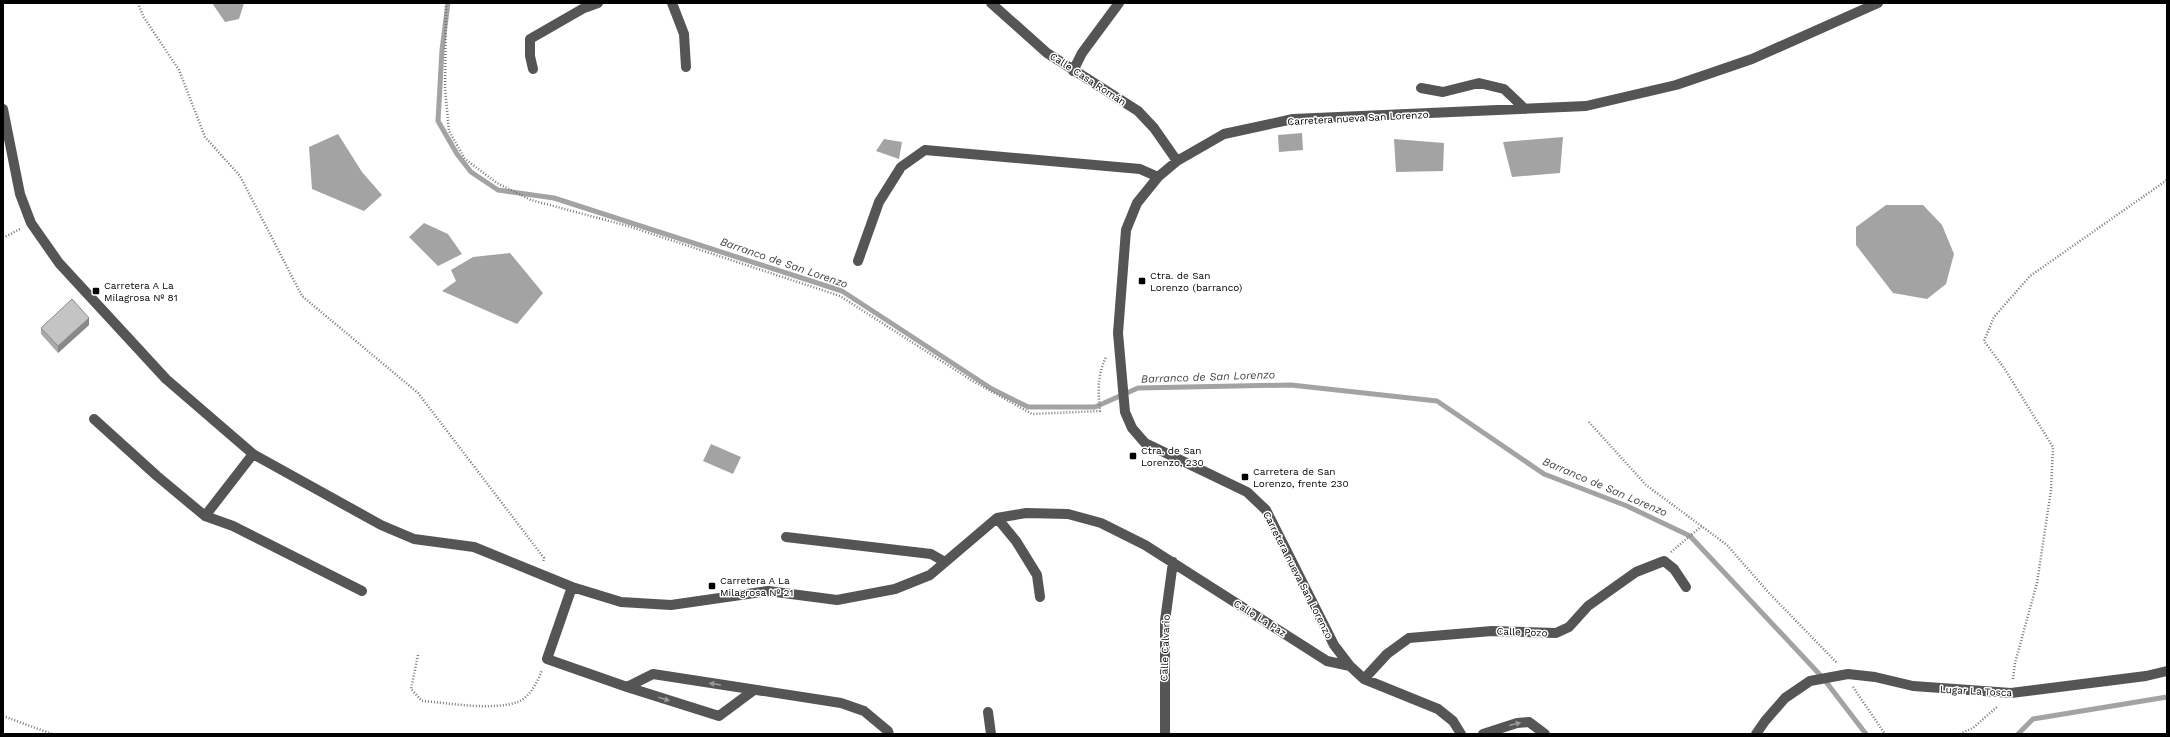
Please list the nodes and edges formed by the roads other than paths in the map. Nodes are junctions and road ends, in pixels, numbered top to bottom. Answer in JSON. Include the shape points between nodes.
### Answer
{"nodes":[{"id":1,"x":598,"y":3,"type":"edge"},
{"id":2,"x":672,"y":3,"type":"edge"},
{"id":3,"x":991,"y":3,"type":"edge"},
{"id":4,"x":1119,"y":3,"type":"edge"},
{"id":5,"x":1878,"y":3,"type":"edge"},
{"id":6,"x":686,"y":67,"type":"dead end"},
{"id":7,"x":533,"y":69,"type":"dead end"},
{"id":8,"x":1073,"y":71,"type":"junction"},
{"id":9,"x":1421,"y":88,"type":"dead end"},
{"id":10,"x":3,"y":109,"type":"edge"},
{"id":11,"x":1526,"y":109,"type":"junction"},
{"id":12,"x":1177,"y":161,"type":"junction"},
{"id":13,"x":1158,"y":177,"type":"junction"},
{"id":14,"x":858,"y":261,"type":"dead end"},
{"id":15,"x":94,"y":419,"type":"dead end"},
{"id":16,"x":253,"y":454,"type":"junction"},
{"id":17,"x":205,"y":516,"type":"junction"},
{"id":18,"x":997,"y":518,"type":"junction"},
{"id":19,"x":786,"y":537,"type":"dead end"},
{"id":20,"x":945,"y":562,"type":"junction"},
{"id":21,"x":1173,"y":562,"type":"junction"},
{"id":22,"x":1686,"y":587,"type":"dead end"},
{"id":23,"x":572,"y":588,"type":"junction"},
{"id":24,"x":362,"y":591,"type":"dead end"},
{"id":25,"x":1040,"y":597,"type":"dead end"},
{"id":26,"x":1350,"y":666,"type":"junction"},
{"id":27,"x":2167,"y":671,"type":"edge"},
{"id":28,"x":1364,"y":679,"type":"junction"},
{"id":29,"x":626,"y":687,"type":"junction"},
{"id":30,"x":754,"y":690,"type":"junction"},
{"id":31,"x":988,"y":712,"type":"dead end"},
{"id":32,"x":889,"y":734,"type":"edge"},
{"id":33,"x":991,"y":734,"type":"edge"},
{"id":34,"x":1165,"y":734,"type":"edge"},
{"id":35,"x":1461,"y":734,"type":"edge"},
{"id":36,"x":1485,"y":734,"type":"edge"},
{"id":37,"x":1545,"y":734,"type":"edge"},
{"id":38,"x":1756,"y":734,"type":"edge"}],
"edges":[{"from":1,"to":7,"type":"street","via":[[584,8],[530,39]]},
{"from":2,"to":6,"type":"street","via":[[684,34]]},
{"from":3,"to":8,"type":"street","name":"Calle Casa Román","via":[[1047,53]]},
{"from":4,"to":8,"type":"street","via":[[1082,53]]},
{"from":5,"to":11,"type":"street","name":"Carretera nueva San Lorenzo","via":[[1752,59],[1676,85],[1586,106]]},
{"from":8,"to":12,"type":"street","name":"Calle Casa Román","via":[[1138,111],[1154,128]]},
{"from":9,"to":11,"type":"street","via":[[1443,92],[1479,83],[1504,90]]},
{"from":10,"to":16,"type":"street","via":[[20,194],[31,223],[59,263],[166,379]]},
{"from":11,"to":12,"type":"street","name":"Carretera nueva San Lorenzo","via":[[1293,119],[1224,134]]},
{"from":12,"to":13,"type":"street","name":"Carretera nueva San Lorenzo"},
{"from":13,"to":14,"type":"street","via":[[1140,170],[925,150],[901,167],[879,202]]},
{"from":13,"to":26,"type":"street","name":"Carretera nueva San Lorenzo","via":[[1137,203],[1126,230],[1118,333],[1125,412],[1132,428],[1145,442],[1247,492],[1266,510],[1334,645]]},
{"from":15,"to":17,"type":"street"},
{"from":16,"to":17,"type":"street"},
{"from":16,"to":23,"type":"street","via":[[381,525],[414,539],[474,547]]},
{"from":17,"to":24,"type":"street","via":[[233,526]]},
{"from":18,"to":20,"type":"street"},
{"from":18,"to":21,"type":"street","name":"Calle La Paz","via":[[1026,513],[1068,514],[1101,523]]},
{"from":18,"to":25,"type":"street","via":[[1016,541],[1037,575]]},
{"from":19,"to":20,"type":"street","via":[[930,554]]},
{"from":20,"to":23,"type":"street","via":[[930,575],[895,589],[837,600],[768,591],[671,605],[621,602]]},
{"from":21,"to":26,"type":"street","name":"Calle La Paz","via":[[1327,661]]},
{"from":21,"to":34,"type":"street","name":"Calle Calvario","via":[[1165,621]]},
{"from":22,"to":28,"type":"street","name":"Calle Pozo","via":[[1674,569],[1664,561],[1636,572],[1588,606],[1569,627],[1556,633],[1492,631],[1409,638],[1387,654]]},
{"from":23,"to":29,"type":"street","via":[[547,659]]},
{"from":26,"to":28,"type":"street","name":"Carretera nueva San Lorenzo"},
{"from":27,"to":38,"type":"street","name":"Lugar La Tosca","via":[[2011,694],[1920,687],[1848,674],[1810,681],[1785,698]]},
{"from":28,"to":35,"type":"street","name":"Carretera nueva San Lorenzo","via":[[1438,710],[1452,721]]},
{"from":30,"to":29,"type":"street","one_way":true,"via":[[653,674]]},
{"from":29,"to":30,"type":"street","one_way":true,"via":[[719,716]]},
{"from":30,"to":32,"type":"street","via":[[841,703],[864,710]]},
{"from":31,"to":33,"type":"street"},
{"from":36,"to":37,"type":"street","one_way":true,"via":[[1517,723],[1529,722]]}]}
